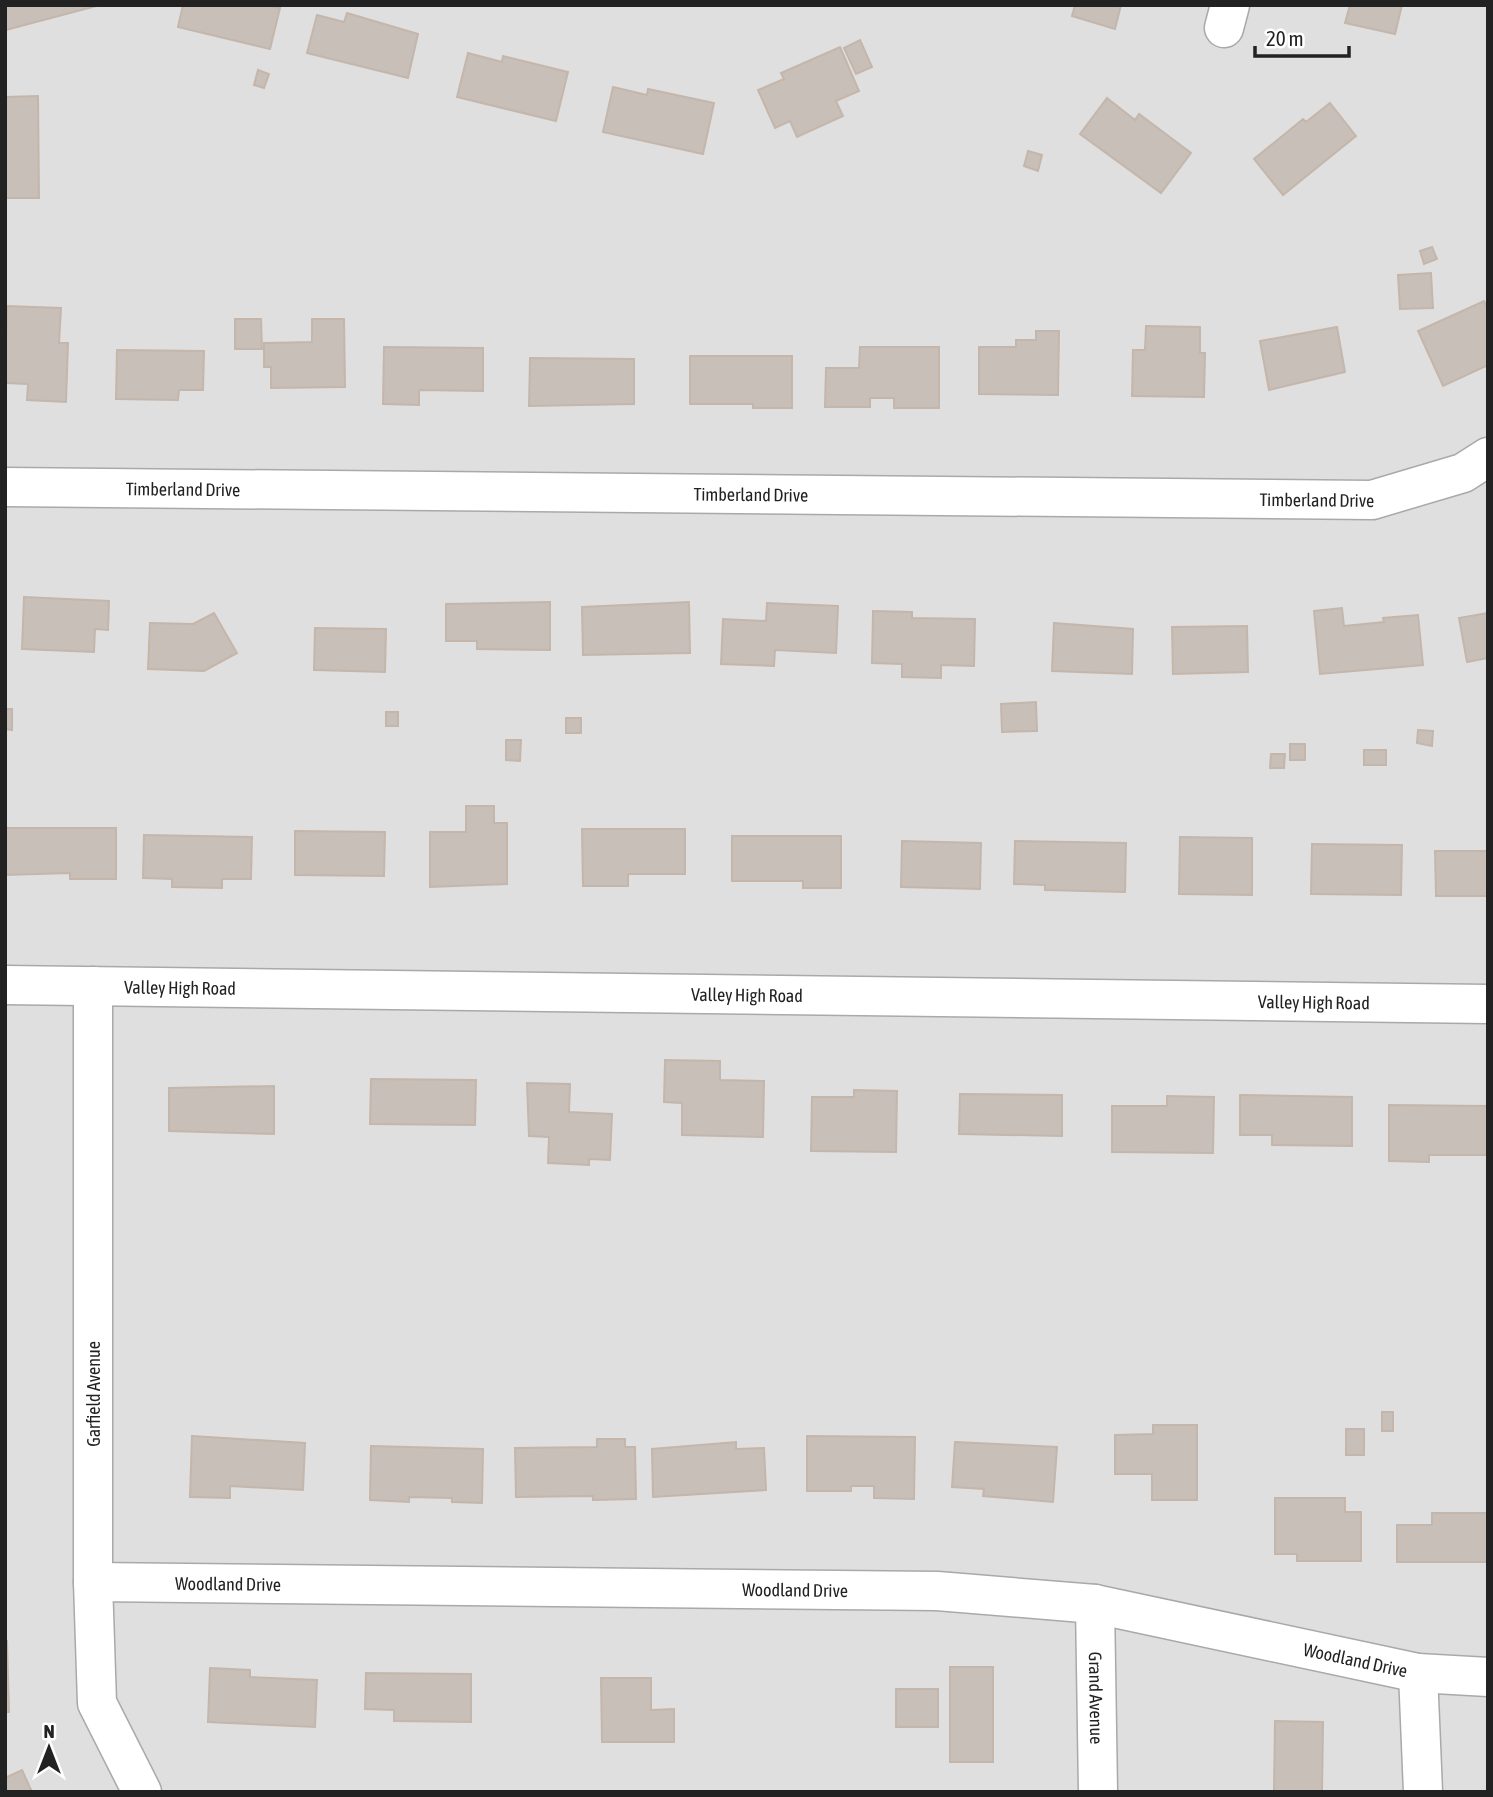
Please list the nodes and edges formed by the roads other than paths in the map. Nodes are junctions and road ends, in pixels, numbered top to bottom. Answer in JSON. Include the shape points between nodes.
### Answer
{"nodes":[{"id":1,"x":1488,"y":457,"type":"edge"},
{"id":2,"x":5,"y":487,"type":"edge"},
{"id":3,"x":5,"y":985,"type":"edge"},
{"id":4,"x":93,"y":986,"type":"junction"},
{"id":5,"x":1488,"y":1004,"type":"edge"},
{"id":6,"x":93,"y":1582,"type":"junction"},
{"id":7,"x":1095,"y":1604,"type":"junction"},
{"id":8,"x":1418,"y":1673,"type":"junction"},
{"id":9,"x":1488,"y":1677,"type":"edge"},
{"id":10,"x":142,"y":1792,"type":"edge"},
{"id":11,"x":1098,"y":1792,"type":"edge"},
{"id":12,"x":1423,"y":1792,"type":"edge"}],
"edges":[{"from":1,"to":2,"type":"street","name":"Timberland Drive","via":[[1463,473],[1372,500]]},
{"from":3,"to":4,"type":"street","name":"Valley High Road"},
{"from":4,"to":5,"type":"street","name":"Valley High Road"},
{"from":4,"to":6,"type":"street","name":"Garfield Avenue"},
{"from":6,"to":7,"type":"street","name":"Woodland Drive","via":[[937,1591]]},
{"from":6,"to":10,"type":"street","name":"Garfield Avenue","via":[[97,1703]]},
{"from":7,"to":8,"type":"street","name":"Woodland Drive"},
{"from":7,"to":11,"type":"street","name":"Grand Avenue"},
{"from":8,"to":9,"type":"street","name":"Woodland Drive"},
{"from":8,"to":12,"type":"street"}]}
